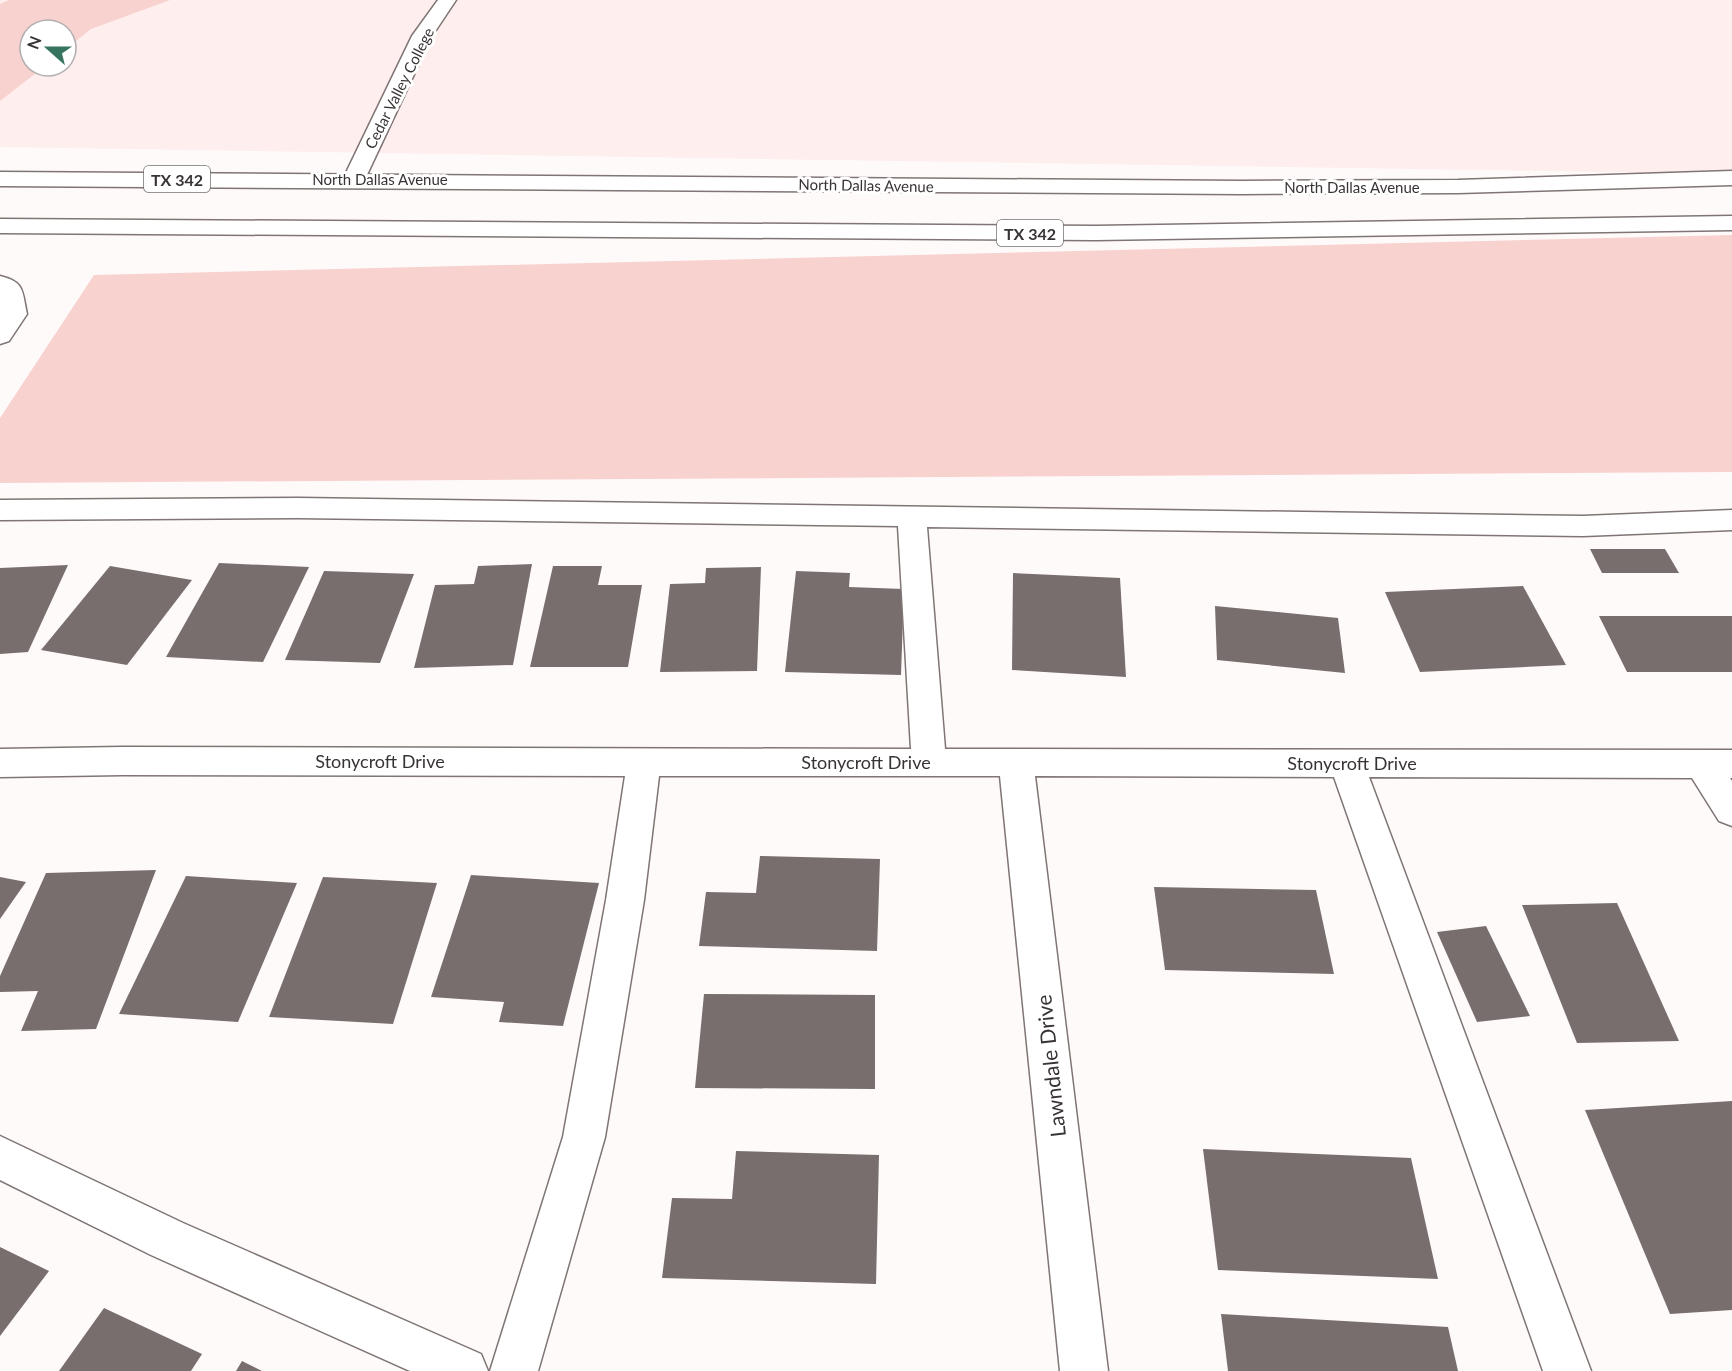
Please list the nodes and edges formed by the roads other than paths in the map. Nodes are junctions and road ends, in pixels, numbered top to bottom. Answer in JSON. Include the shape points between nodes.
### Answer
{"nodes":[{"id":1,"x":447,"y":0,"type":"edge"},
{"id":2,"x":1732,"y":178,"type":"edge"},
{"id":3,"x":0,"y":179,"type":"edge"},
{"id":4,"x":354,"y":179,"type":"junction"},
{"id":5,"x":336,"y":212,"type":"junction"},
{"id":6,"x":1732,"y":223,"type":"edge"},
{"id":7,"x":0,"y":226,"type":"edge"},
{"id":8,"x":0,"y":283,"type":"edge"},
{"id":9,"x":0,"y":336,"type":"edge"},
{"id":10,"x":0,"y":510,"type":"edge"},
{"id":11,"x":912,"y":518,"type":"junction"},
{"id":12,"x":1732,"y":520,"type":"edge"},
{"id":13,"x":644,"y":761,"type":"junction"},
{"id":14,"x":929,"y":762,"type":"junction"},
{"id":15,"x":1016,"y":762,"type":"junction"},
{"id":16,"x":0,"y":763,"type":"edge"},
{"id":17,"x":1346,"y":763,"type":"junction"},
{"id":18,"x":1717,"y":764,"type":"edge"},
{"id":19,"x":1732,"y":811,"type":"edge"},
{"id":20,"x":0,"y":1157,"type":"edge"},
{"id":21,"x":464,"y":1371,"type":"edge"},
{"id":22,"x":514,"y":1371,"type":"edge"},
{"id":23,"x":1084,"y":1371,"type":"edge"},
{"id":24,"x":1567,"y":1371,"type":"edge"}],
"edges":[{"from":1,"to":4,"type":"main road","name":"Cedar Valley College","via":[[422,36]]},
{"from":2,"to":4,"type":"main road","name":"North Dallas Avenue","number":"TX 342","via":[[1421,187],[1046,188]]},
{"from":3,"to":4,"type":"main road","name":"North Dallas Avenue","number":"TX 342"},
{"from":4,"to":5,"type":"main road","name":"Cedar Valley College"},
{"from":5,"to":6,"type":"main road","number":"TX 342","via":[[1096,233]]},
{"from":5,"to":7,"type":"main road","number":"TX 342"},
{"from":8,"to":9,"type":"main road","via":[[9,286],[14,314]]},
{"from":10,"to":11,"type":"main road","via":[[298,508]]},
{"from":11,"to":12,"type":"main road","via":[[1571,526]]},
{"from":11,"to":14,"type":"main road"},
{"from":13,"to":14,"type":"main road","name":"Stonycroft Drive"},
{"from":13,"to":16,"type":"main road","name":"Stonycroft Drive"},
{"from":13,"to":22,"type":"main road","via":[[625,900],[584,1137]]},
{"from":14,"to":15,"type":"main road","name":"Stonycroft Drive"},
{"from":15,"to":17,"type":"main road","name":"Stonycroft Drive"},
{"from":15,"to":23,"type":"main road","name":"Lawndale Drive"},
{"from":17,"to":18,"type":"main road","name":"Stonycroft Drive"},
{"from":17,"to":24,"type":"main road"},
{"from":18,"to":19,"type":"main road"},
{"from":20,"to":21,"type":"main road","via":[[167,1239]]}]}
